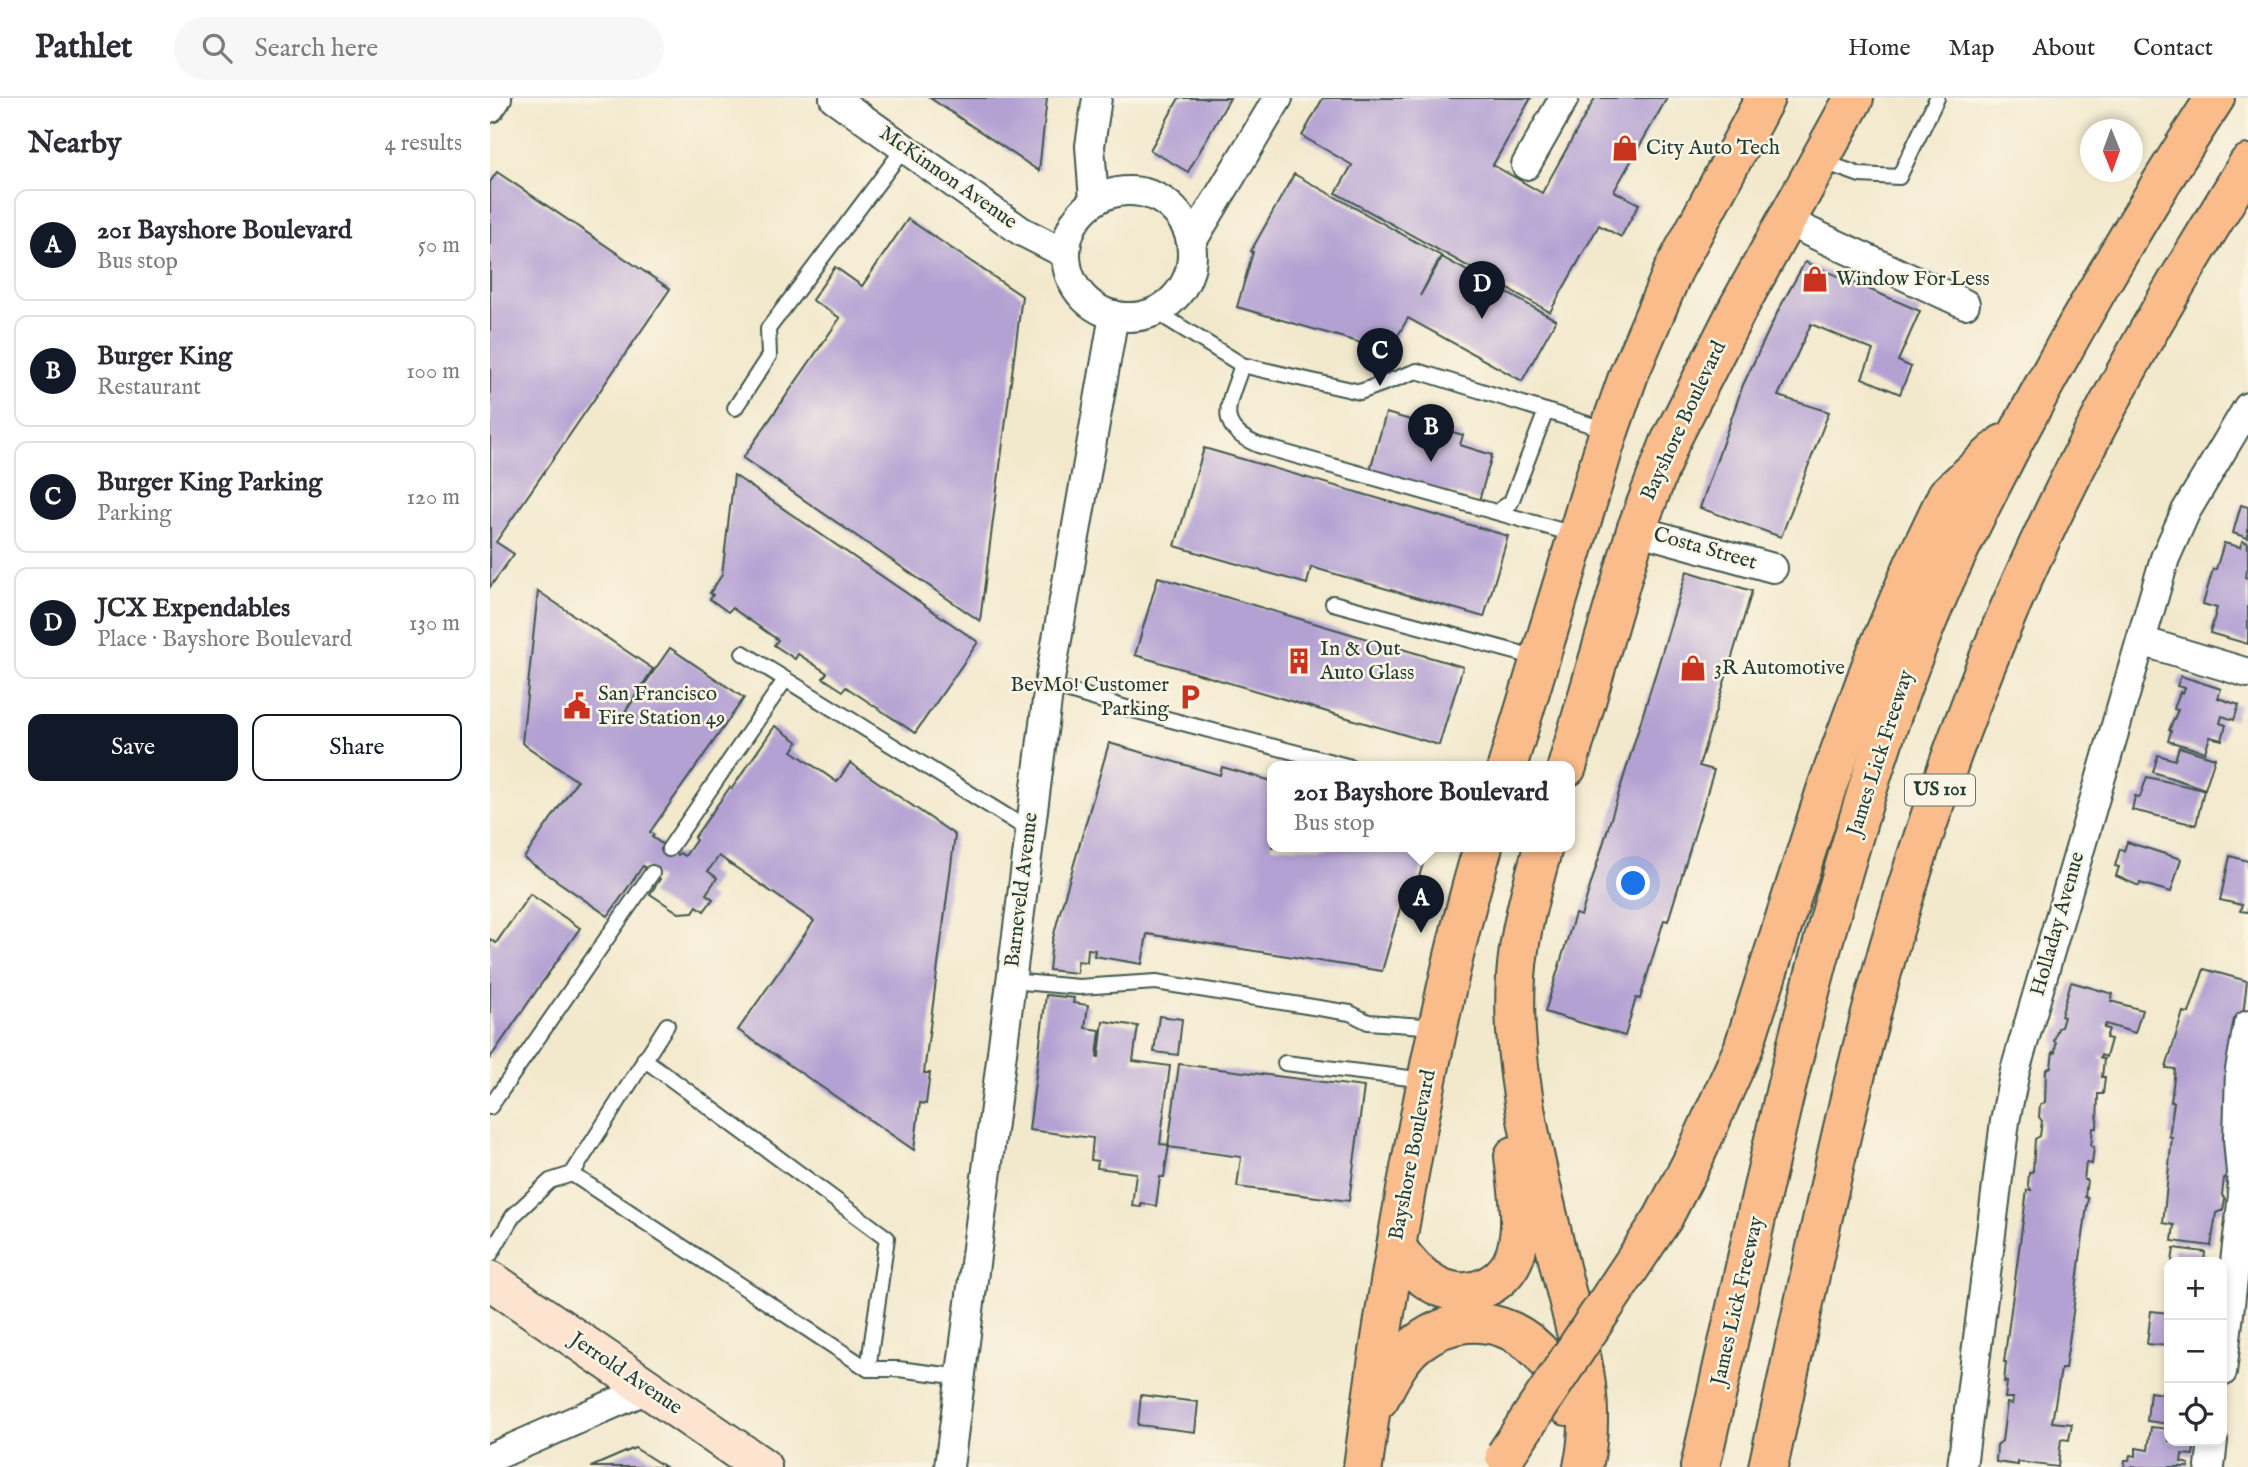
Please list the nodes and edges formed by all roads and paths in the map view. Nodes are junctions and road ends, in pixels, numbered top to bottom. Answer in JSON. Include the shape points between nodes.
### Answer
{"nodes":[{"id":1,"x":497,"y":98,"type":"edge"},
{"id":2,"x":834,"y":98,"type":"edge"},
{"id":3,"x":1097,"y":98,"type":"edge"},
{"id":4,"x":1278,"y":98,"type":"edge"},
{"id":5,"x":1564,"y":98,"type":"edge"},
{"id":6,"x":1765,"y":98,"type":"edge"},
{"id":7,"x":1854,"y":98,"type":"edge"},
{"id":8,"x":1937,"y":98,"type":"edge"},
{"id":9,"x":2215,"y":98,"type":"edge"},
{"id":10,"x":490,"y":108,"type":"edge"},
{"id":11,"x":905,"y":147,"type":"junction"},
{"id":12,"x":1819,"y":161,"type":"junction"},
{"id":13,"x":2248,"y":164,"type":"edge"},
{"id":14,"x":1526,"y":165,"type":"dead end"},
{"id":15,"x":1094,"y":201,"type":"junction"},
{"id":16,"x":1786,"y":221,"type":"junction"},
{"id":17,"x":1191,"y":243,"type":"junction"},
{"id":18,"x":1066,"y":254,"type":"junction"},
{"id":19,"x":1965,"y":304,"type":"dead end"},
{"id":20,"x":1155,"y":311,"type":"junction"},
{"id":21,"x":1114,"y":315,"type":"junction"},
{"id":22,"x":1242,"y":365,"type":"junction"},
{"id":23,"x":735,"y":408,"type":"dead end"},
{"id":24,"x":1546,"y":411,"type":"junction"},
{"id":25,"x":2246,"y":413,"type":"edge"},
{"id":26,"x":2021,"y":429,"type":"junction"},
{"id":27,"x":1609,"y":431,"type":"junction"},
{"id":28,"x":1497,"y":512,"type":"junction"},
{"id":29,"x":1636,"y":530,"type":"junction"},
{"id":30,"x":1577,"y":535,"type":"junction"},
{"id":31,"x":1773,"y":568,"type":"dead end"},
{"id":32,"x":1333,"y":603,"type":"dead end"},
{"id":33,"x":2141,"y":641,"type":"junction"},
{"id":34,"x":743,"y":653,"type":"dead end"},
{"id":35,"x":1540,"y":658,"type":"junction"},
{"id":36,"x":2248,"y":673,"type":"edge"},
{"id":37,"x":785,"y":680,"type":"junction"},
{"id":38,"x":1049,"y":685,"type":"junction"},
{"id":39,"x":1328,"y":761,"type":"edge"},
{"id":40,"x":1509,"y":761,"type":"edge"},
{"id":41,"x":1569,"y":761,"type":"edge"},
{"id":42,"x":1029,"y":830,"type":"junction"},
{"id":43,"x":669,"y":849,"type":"dead end"},
{"id":44,"x":1482,"y":852,"type":"edge"},
{"id":45,"x":1542,"y":852,"type":"edge"},
{"id":46,"x":652,"y":873,"type":"dead end"},
{"id":47,"x":1516,"y":978,"type":"junction"},
{"id":48,"x":1010,"y":981,"type":"junction"},
{"id":49,"x":667,"y":1025,"type":"dead end"},
{"id":50,"x":2248,"y":1025,"type":"edge"},
{"id":51,"x":1437,"y":1027,"type":"junction"},
{"id":52,"x":644,"y":1059,"type":"junction"},
{"id":53,"x":1285,"y":1063,"type":"dead end"},
{"id":54,"x":1427,"y":1080,"type":"junction"},
{"id":55,"x":490,"y":1107,"type":"edge"},
{"id":56,"x":572,"y":1174,"type":"junction"},
{"id":57,"x":2246,"y":1192,"type":"edge"},
{"id":58,"x":1396,"y":1246,"type":"junction"},
{"id":59,"x":493,"y":1279,"type":"edge"},
{"id":60,"x":2227,"y":1334,"type":"edge"},
{"id":61,"x":868,"y":1369,"type":"junction"},
{"id":62,"x":962,"y":1377,"type":"junction"},
{"id":63,"x":647,"y":1389,"type":"junction"},
{"id":64,"x":1368,"y":1428,"type":"junction"},
{"id":65,"x":2212,"y":1446,"type":"edge"},
{"id":66,"x":490,"y":1458,"type":"edge"},
{"id":67,"x":1502,"y":1462,"type":"edge"},
{"id":68,"x":762,"y":1467,"type":"edge"},
{"id":69,"x":949,"y":1467,"type":"edge"},
{"id":70,"x":1363,"y":1467,"type":"edge"},
{"id":71,"x":1568,"y":1467,"type":"edge"},
{"id":72,"x":1583,"y":1467,"type":"edge"},
{"id":73,"x":1700,"y":1467,"type":"edge"},
{"id":74,"x":1768,"y":1467,"type":"edge"},
{"id":75,"x":1962,"y":1467,"type":"edge"},
{"id":76,"x":2210,"y":1467,"type":"edge"}],
"edges":[{"from":1,"to":10,"type":"street"},
{"from":2,"to":11,"type":"street","name":"McKinnon Avenue"},
{"from":3,"to":15,"type":"street","via":[[1090,146]]},
{"from":4,"to":17,"type":"street"},
{"from":5,"to":14,"type":"street"},
{"from":6,"to":27,"type":"main road","via":[[1673,271]]},
{"from":7,"to":12,"type":"main road","name":"Bayshore Boulevard"},
{"from":8,"to":12,"type":"lane","via":[[1899,177],[1860,175]]},
{"from":9,"to":26,"type":"main road","name":"James Lick Freeway","via":[[2115,258]]},
{"from":11,"to":18,"type":"street","name":"McKinnon Avenue","via":[[1021,231]]},
{"from":11,"to":23,"type":"lane","via":[[768,329],[769,356]]},
{"from":12,"to":16,"type":"main road","name":"Bayshore Boulevard"},
{"from":13,"to":74,"type":"main road","number":"US 101","via":[[2094,431],[1973,698],[1889,949]]},
{"from":15,"to":17,"type":"street","via":[[1113,193],[1154,195],[1185,223]]},
{"from":15,"to":18,"type":"street","via":[[1069,234]]},
{"from":16,"to":19,"type":"street"},
{"from":16,"to":29,"type":"main road","name":"Bayshore Boulevard","via":[[1691,397]]},
{"from":17,"to":20,"type":"street","via":[[1192,264],[1185,284]]},
{"from":18,"to":21,"type":"street","via":[[1069,275],[1079,293]]},
{"from":20,"to":21,"type":"street","via":[[1135,317]]},
{"from":20,"to":22,"type":"lane"},
{"from":21,"to":38,"type":"street","name":"Barneveld Avenue"},
{"from":22,"to":24,"type":"lane","via":[[1360,392],[1417,371]]},
{"from":22,"to":28,"type":"lane","via":[[1228,407],[1232,428],[1240,438]]},
{"from":24,"to":27,"type":"lane"},
{"from":24,"to":28,"type":"lane","via":[[1511,502]]},
{"from":25,"to":33,"type":"street","name":"Holladay Avenue","via":[[2175,532]]},
{"from":26,"to":67,"type":"main road","bridge":true,"via":[[1947,495],[1871,666],[1743,1049],[1694,1158],[1664,1217]]},
{"from":26,"to":73,"type":"main road","name":"James Lick Freeway","via":[[1934,605],[1874,768],[1806,1000]]},
{"from":27,"to":30,"type":"main road"},
{"from":28,"to":30,"type":"lane"},
{"from":29,"to":31,"type":"street","name":"Costa Street"},
{"from":29,"to":41,"type":"main road","name":"Bayshore Boulevard"},
{"from":30,"to":35,"type":"main road"},
{"from":32,"to":35,"type":"lane"},
{"from":33,"to":36,"type":"street"},
{"from":33,"to":75,"type":"street","name":"Holladay Avenue","via":[[2009,1097]]},
{"from":34,"to":37,"type":"lane"},
{"from":35,"to":40,"type":"main road"},
{"from":37,"to":42,"type":"lane"},
{"from":37,"to":43,"type":"lane"},
{"from":38,"to":39,"type":"lane"},
{"from":38,"to":42,"type":"street","name":"Barneveld Avenue"},
{"from":42,"to":48,"type":"street","name":"Barneveld Avenue"},
{"from":44,"to":51,"type":"main road","name":"Bayshore Boulevard"},
{"from":45,"to":47,"type":"main road","via":[[1521,933]]},
{"from":46,"to":55,"type":"lane"},
{"from":47,"to":58,"type":"main road","via":[[1509,1079],[1520,1218],[1516,1255],[1496,1281],[1481,1289],[1458,1292],[1419,1275]]},
{"from":47,"to":72,"type":"main road","via":[[1521,1073],[1534,1153],[1584,1371],[1588,1431]]},
{"from":48,"to":51,"type":"lane","via":[[1079,987],[1156,982],[1350,1013],[1368,1022]]},
{"from":48,"to":62,"type":"street","name":"Barneveld Avenue"},
{"from":49,"to":52,"type":"lane"},
{"from":50,"to":57,"type":"street","via":[[2240,1070],[2238,1139]]},
{"from":51,"to":54,"type":"main road","name":"Bayshore Boulevard"},
{"from":52,"to":56,"type":"lane"},
{"from":52,"to":61,"type":"lane","via":[[887,1238]]},
{"from":53,"to":54,"type":"lane"},
{"from":54,"to":58,"type":"main road","name":"Bayshore Boulevard"},
{"from":56,"to":59,"type":"lane","via":[[550,1181],[513,1216]]},
{"from":56,"to":61,"type":"lane"},
{"from":57,"to":60,"type":"street"},
{"from":58,"to":64,"type":"main road","name":"Bayshore Boulevard"},
{"from":59,"to":63,"type":"street","name":"Jerrold Avenue"},
{"from":61,"to":62,"type":"lane"},
{"from":62,"to":69,"type":"street","name":"Barneveld Avenue"},
{"from":63,"to":66,"type":"street"},
{"from":63,"to":68,"type":"street","name":"Jerrold Avenue"},
{"from":64,"to":70,"type":"main road","name":"Bayshore Boulevard"},
{"from":64,"to":71,"type":"main road","via":[[1391,1376],[1418,1343],[1453,1325],[1487,1322],[1530,1342],[1555,1371],[1568,1410]]},
{"from":65,"to":76,"type":"street"}]}
